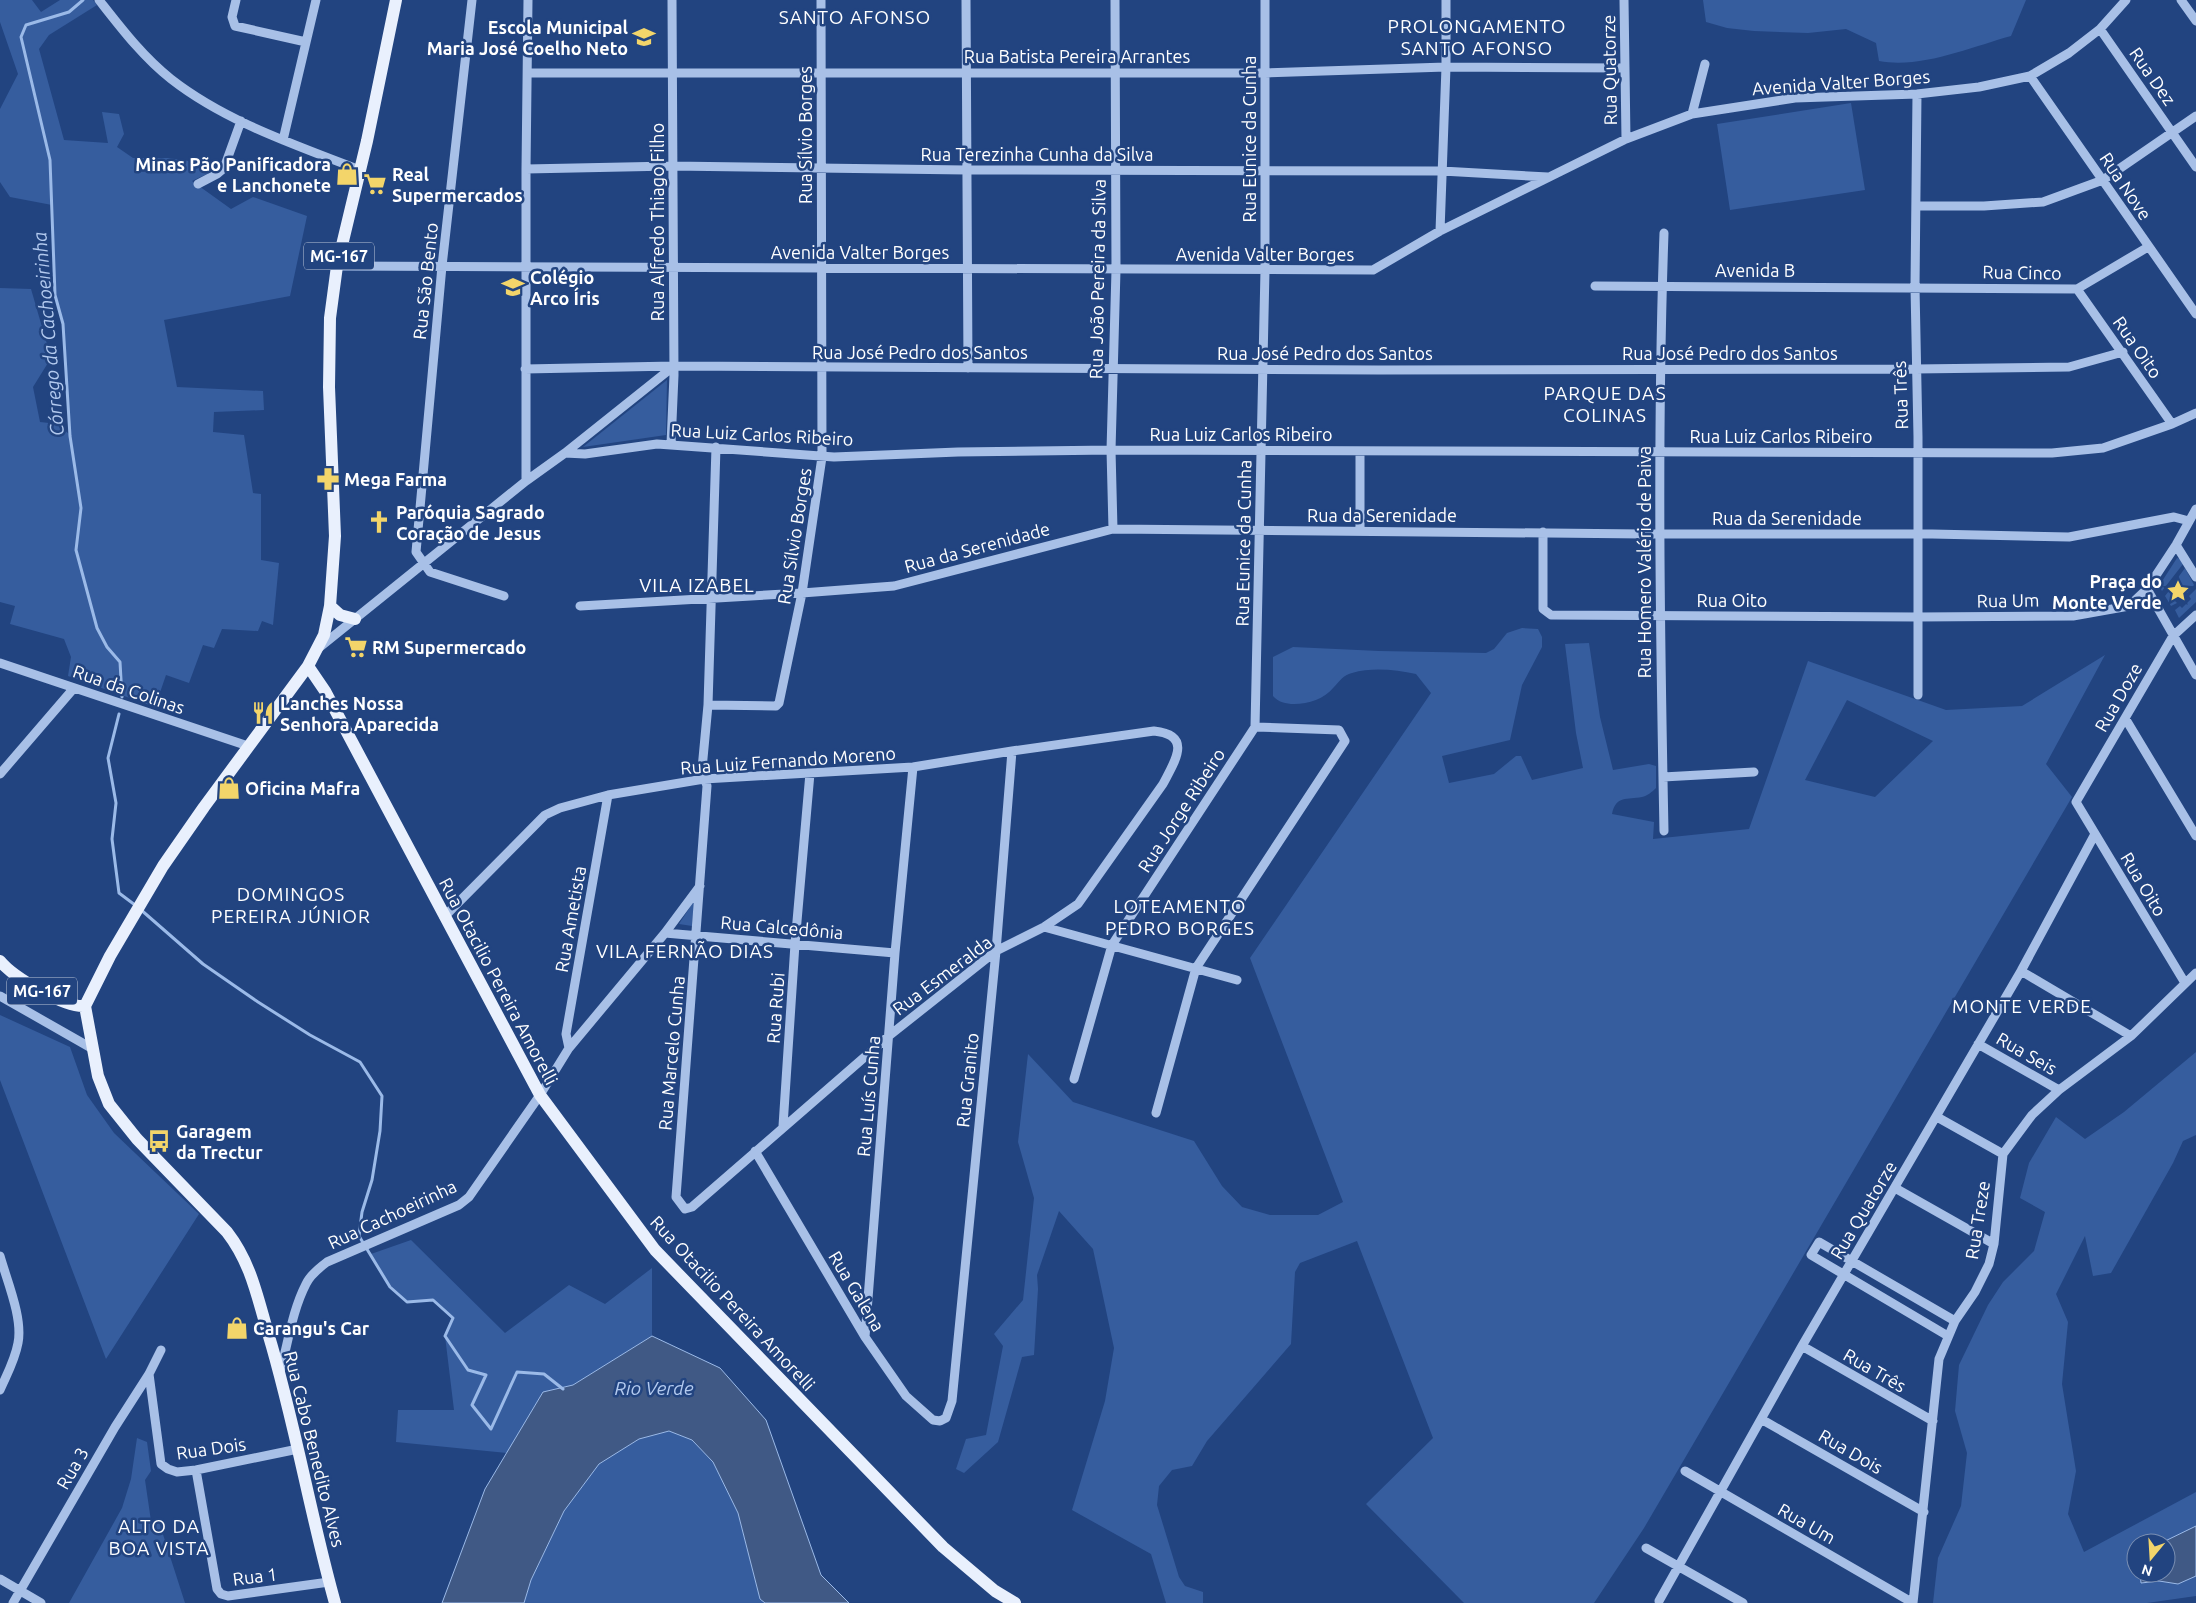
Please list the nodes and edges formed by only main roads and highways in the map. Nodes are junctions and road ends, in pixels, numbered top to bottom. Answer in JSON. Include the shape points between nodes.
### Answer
{"nodes":[{"id":1,"x":396,"y":0,"type":"edge"},
{"id":2,"x":330,"y":606,"type":"junction"},
{"id":3,"x":355,"y":620,"type":"road end"},
{"id":4,"x":308,"y":666,"type":"junction"},
{"id":5,"x":1,"y":963,"type":"edge"},
{"id":6,"x":85,"y":1006,"type":"junction"},
{"id":7,"x":335,"y":1603,"type":"edge"},
{"id":8,"x":1014,"y":1603,"type":"edge"}],
"edges":[{"from":1,"to":2,"type":"main road","number":"MG-167","via":[[337,266],[330,318],[335,517]]},
{"from":2,"to":3,"type":"main road","via":[[340,615]]},
{"from":2,"to":4,"type":"main road","number":"MG-167","via":[[324,635]]},
{"from":4,"to":6,"type":"main road","number":"MG-167","via":[[180,840],[130,921]]},
{"from":4,"to":8,"type":"main road","name":"Rua Otacilio Pereira Amorelli","via":[[325,692],[540,1095],[655,1250],[943,1547]]},
{"from":5,"to":6,"type":"main road","number":"MG-167","via":[[52,997],[69,1005]]},
{"from":6,"to":7,"type":"main road","name":"Rua Cabo Benedito Alves","via":[[98,1076],[109,1104],[137,1139],[202,1204],[240,1249],[249,1266],[280,1372]]}]}
